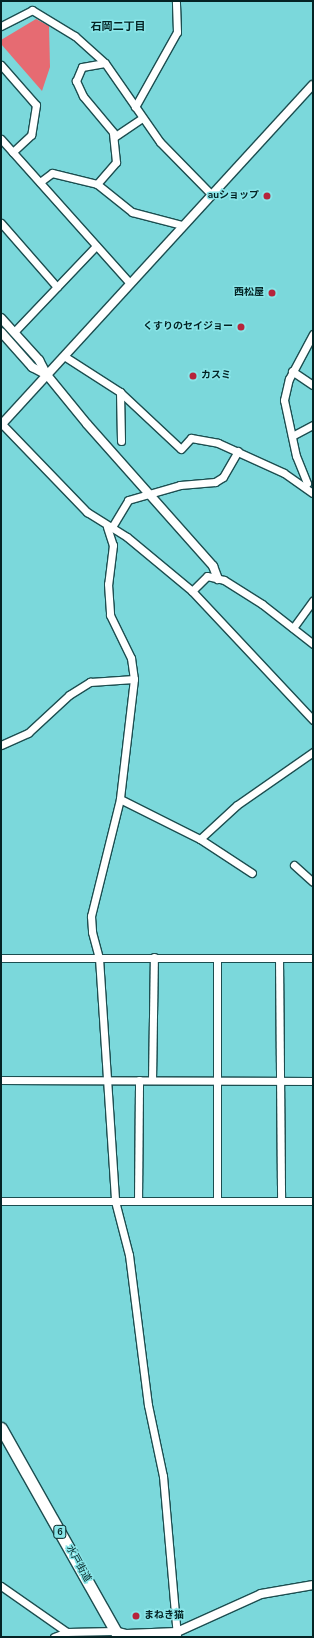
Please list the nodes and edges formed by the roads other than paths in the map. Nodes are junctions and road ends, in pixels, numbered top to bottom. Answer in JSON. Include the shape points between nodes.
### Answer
{"nodes":[{"id":1,"x":176,"y":1,"type":"edge"},
{"id":2,"x":1,"y":26,"type":"edge"},
{"id":3,"x":105,"y":63,"type":"junction"},
{"id":4,"x":1,"y":65,"type":"edge"},
{"id":5,"x":313,"y":86,"type":"edge"},
{"id":6,"x":135,"y":107,"type":"junction"},
{"id":7,"x":141,"y":118,"type":"junction"},
{"id":8,"x":114,"y":137,"type":"junction"},
{"id":9,"x":1,"y":139,"type":"edge"},
{"id":10,"x":13,"y":152,"type":"junction"},
{"id":11,"x":40,"y":182,"type":"junction"},
{"id":12,"x":97,"y":184,"type":"junction"},
{"id":13,"x":211,"y":194,"type":"junction"},
{"id":14,"x":1,"y":223,"type":"edge"},
{"id":15,"x":182,"y":225,"type":"junction"},
{"id":16,"x":96,"y":246,"type":"junction"},
{"id":17,"x":129,"y":282,"type":"junction"},
{"id":18,"x":57,"y":286,"type":"junction"},
{"id":19,"x":1,"y":318,"type":"edge"},
{"id":20,"x":1,"y":332,"type":"edge"},
{"id":21,"x":14,"y":332,"type":"junction"},
{"id":22,"x":313,"y":334,"type":"edge"},
{"id":23,"x":64,"y":356,"type":"junction"},
{"id":24,"x":292,"y":372,"type":"junction"},
{"id":25,"x":47,"y":375,"type":"junction"},
{"id":26,"x":313,"y":385,"type":"edge"},
{"id":27,"x":120,"y":392,"type":"junction"},
{"id":28,"x":1,"y":424,"type":"edge"},
{"id":29,"x":313,"y":425,"type":"edge"},
{"id":30,"x":292,"y":436,"type":"junction"},
{"id":31,"x":121,"y":441,"type":"dead end"},
{"id":32,"x":238,"y":451,"type":"junction"},
{"id":33,"x":308,"y":484,"type":"edge"},
{"id":34,"x":313,"y":493,"type":"edge"},
{"id":35,"x":151,"y":494,"type":"junction"},
{"id":36,"x":110,"y":527,"type":"junction"},
{"id":37,"x":218,"y":579,"type":"junction"},
{"id":38,"x":192,"y":592,"type":"junction"},
{"id":39,"x":313,"y":600,"type":"edge"},
{"id":40,"x":293,"y":628,"type":"junction"},
{"id":41,"x":313,"y":644,"type":"edge"},
{"id":42,"x":134,"y":679,"type":"junction"},
{"id":43,"x":313,"y":720,"type":"edge"},
{"id":44,"x":1,"y":745,"type":"edge"},
{"id":45,"x":313,"y":752,"type":"edge"},
{"id":46,"x":120,"y":799,"type":"junction"},
{"id":47,"x":200,"y":839,"type":"junction"},
{"id":48,"x":294,"y":865,"type":"dead end"},
{"id":49,"x":252,"y":873,"type":"dead end"},
{"id":50,"x":313,"y":882,"type":"edge"},
{"id":51,"x":154,"y":957,"type":"junction"},
{"id":52,"x":1,"y":958,"type":"edge"},
{"id":53,"x":99,"y":958,"type":"junction"},
{"id":54,"x":217,"y":958,"type":"junction"},
{"id":55,"x":279,"y":958,"type":"junction"},
{"id":56,"x":313,"y":958,"type":"edge"},
{"id":57,"x":1,"y":1080,"type":"edge"},
{"id":58,"x":107,"y":1080,"type":"junction"},
{"id":59,"x":139,"y":1080,"type":"junction"},
{"id":60,"x":152,"y":1080,"type":"junction"},
{"id":61,"x":313,"y":1081,"type":"edge"},
{"id":62,"x":215,"y":1082,"type":"junction"},
{"id":63,"x":279,"y":1082,"type":"junction"},
{"id":64,"x":1,"y":1201,"type":"edge"},
{"id":65,"x":115,"y":1201,"type":"junction"},
{"id":66,"x":138,"y":1201,"type":"junction"},
{"id":67,"x":217,"y":1201,"type":"junction"},
{"id":68,"x":281,"y":1201,"type":"junction"},
{"id":69,"x":313,"y":1201,"type":"edge"},
{"id":70,"x":1,"y":1428,"type":"edge"},
{"id":71,"x":313,"y":1585,"type":"edge"},
{"id":72,"x":1,"y":1586,"type":"edge"},
{"id":73,"x":67,"y":1632,"type":"junction"},
{"id":74,"x":117,"y":1634,"type":"edge"},
{"id":75,"x":177,"y":1634,"type":"edge"},
{"id":76,"x":54,"y":1637,"type":"edge"}],
"edges":[{"from":1,"to":6,"type":"street","via":[[177,32]]},
{"from":2,"to":3,"type":"street","via":[[32,10],[75,36]]},
{"from":3,"to":6,"type":"street"},
{"from":3,"to":8,"type":"street","via":[[82,68],[76,82]]},
{"from":4,"to":10,"type":"street","via":[[36,105],[31,135]]},
{"from":5,"to":13,"type":"street"},
{"from":6,"to":7,"type":"street"},
{"from":7,"to":8,"type":"street"},
{"from":7,"to":13,"type":"street"},
{"from":8,"to":12,"type":"street","via":[[116,162]]},
{"from":9,"to":10,"type":"street"},
{"from":10,"to":11,"type":"street"},
{"from":11,"to":12,"type":"street","via":[[52,173]]},
{"from":11,"to":16,"type":"street"},
{"from":12,"to":15,"type":"street","via":[[132,212]]},
{"from":13,"to":15,"type":"street"},
{"from":14,"to":18,"type":"street"},
{"from":15,"to":17,"type":"street"},
{"from":16,"to":17,"type":"street"},
{"from":16,"to":18,"type":"street"},
{"from":17,"to":23,"type":"street"},
{"from":18,"to":21,"type":"street"},
{"from":19,"to":21,"type":"street"},
{"from":20,"to":25,"type":"street","via":[[32,367]]},
{"from":21,"to":25,"type":"street","via":[[39,360]]},
{"from":22,"to":24,"type":"street"},
{"from":23,"to":25,"type":"street"},
{"from":23,"to":27,"type":"street"},
{"from":24,"to":26,"type":"street"},
{"from":24,"to":30,"type":"street","via":[[284,400]]},
{"from":25,"to":28,"type":"street"},
{"from":25,"to":35,"type":"street"},
{"from":27,"to":31,"type":"street"},
{"from":27,"to":32,"type":"street","via":[[181,449],[191,438]]},
{"from":28,"to":36,"type":"street","via":[[72,498]]},
{"from":29,"to":30,"type":"street"},
{"from":30,"to":33,"type":"street"},
{"from":32,"to":33,"type":"street"},
{"from":32,"to":35,"type":"street","via":[[223,477],[215,482],[180,485]]},
{"from":33,"to":34,"type":"street"},
{"from":35,"to":36,"type":"street","via":[[128,500]]},
{"from":35,"to":37,"type":"street","via":[[213,566]]},
{"from":36,"to":38,"type":"street"},
{"from":36,"to":42,"type":"street","via":[[113,545],[108,584],[110,615],[131,658]]},
{"from":37,"to":38,"type":"street","via":[[207,576]]},
{"from":37,"to":40,"type":"street","via":[[262,604]]},
{"from":38,"to":43,"type":"street"},
{"from":39,"to":40,"type":"street"},
{"from":40,"to":41,"type":"street"},
{"from":42,"to":44,"type":"street","via":[[90,682],[69,695],[28,733]]},
{"from":42,"to":46,"type":"street"},
{"from":45,"to":47,"type":"street","via":[[237,805]]},
{"from":46,"to":47,"type":"street"},
{"from":46,"to":53,"type":"street","via":[[91,916]]},
{"from":47,"to":49,"type":"street"},
{"from":48,"to":50,"type":"street"},
{"from":51,"to":53,"type":"street"},
{"from":51,"to":54,"type":"street"},
{"from":51,"to":60,"type":"street"},
{"from":52,"to":53,"type":"street"},
{"from":53,"to":58,"type":"street"},
{"from":54,"to":55,"type":"street"},
{"from":54,"to":62,"type":"street"},
{"from":55,"to":56,"type":"street"},
{"from":55,"to":63,"type":"street"},
{"from":57,"to":58,"type":"street"},
{"from":58,"to":59,"type":"street"},
{"from":58,"to":65,"type":"street"},
{"from":59,"to":60,"type":"street"},
{"from":59,"to":66,"type":"street"},
{"from":60,"to":62,"type":"street"},
{"from":61,"to":63,"type":"street"},
{"from":62,"to":63,"type":"street"},
{"from":62,"to":67,"type":"street"},
{"from":63,"to":68,"type":"street"},
{"from":64,"to":65,"type":"street"},
{"from":65,"to":66,"type":"street"},
{"from":65,"to":75,"type":"street","via":[[128,1251],[148,1405],[163,1476]]},
{"from":66,"to":67,"type":"street"},
{"from":67,"to":68,"type":"street"},
{"from":68,"to":69,"type":"street"},
{"from":70,"to":74,"type":"highway","name":"水戸街道","number":"6"},
{"from":71,"to":75,"type":"street","via":[[261,1594]]},
{"from":72,"to":73,"type":"street"},
{"from":73,"to":74,"type":"street"},
{"from":73,"to":76,"type":"street"},
{"from":74,"to":75,"type":"street"}]}
